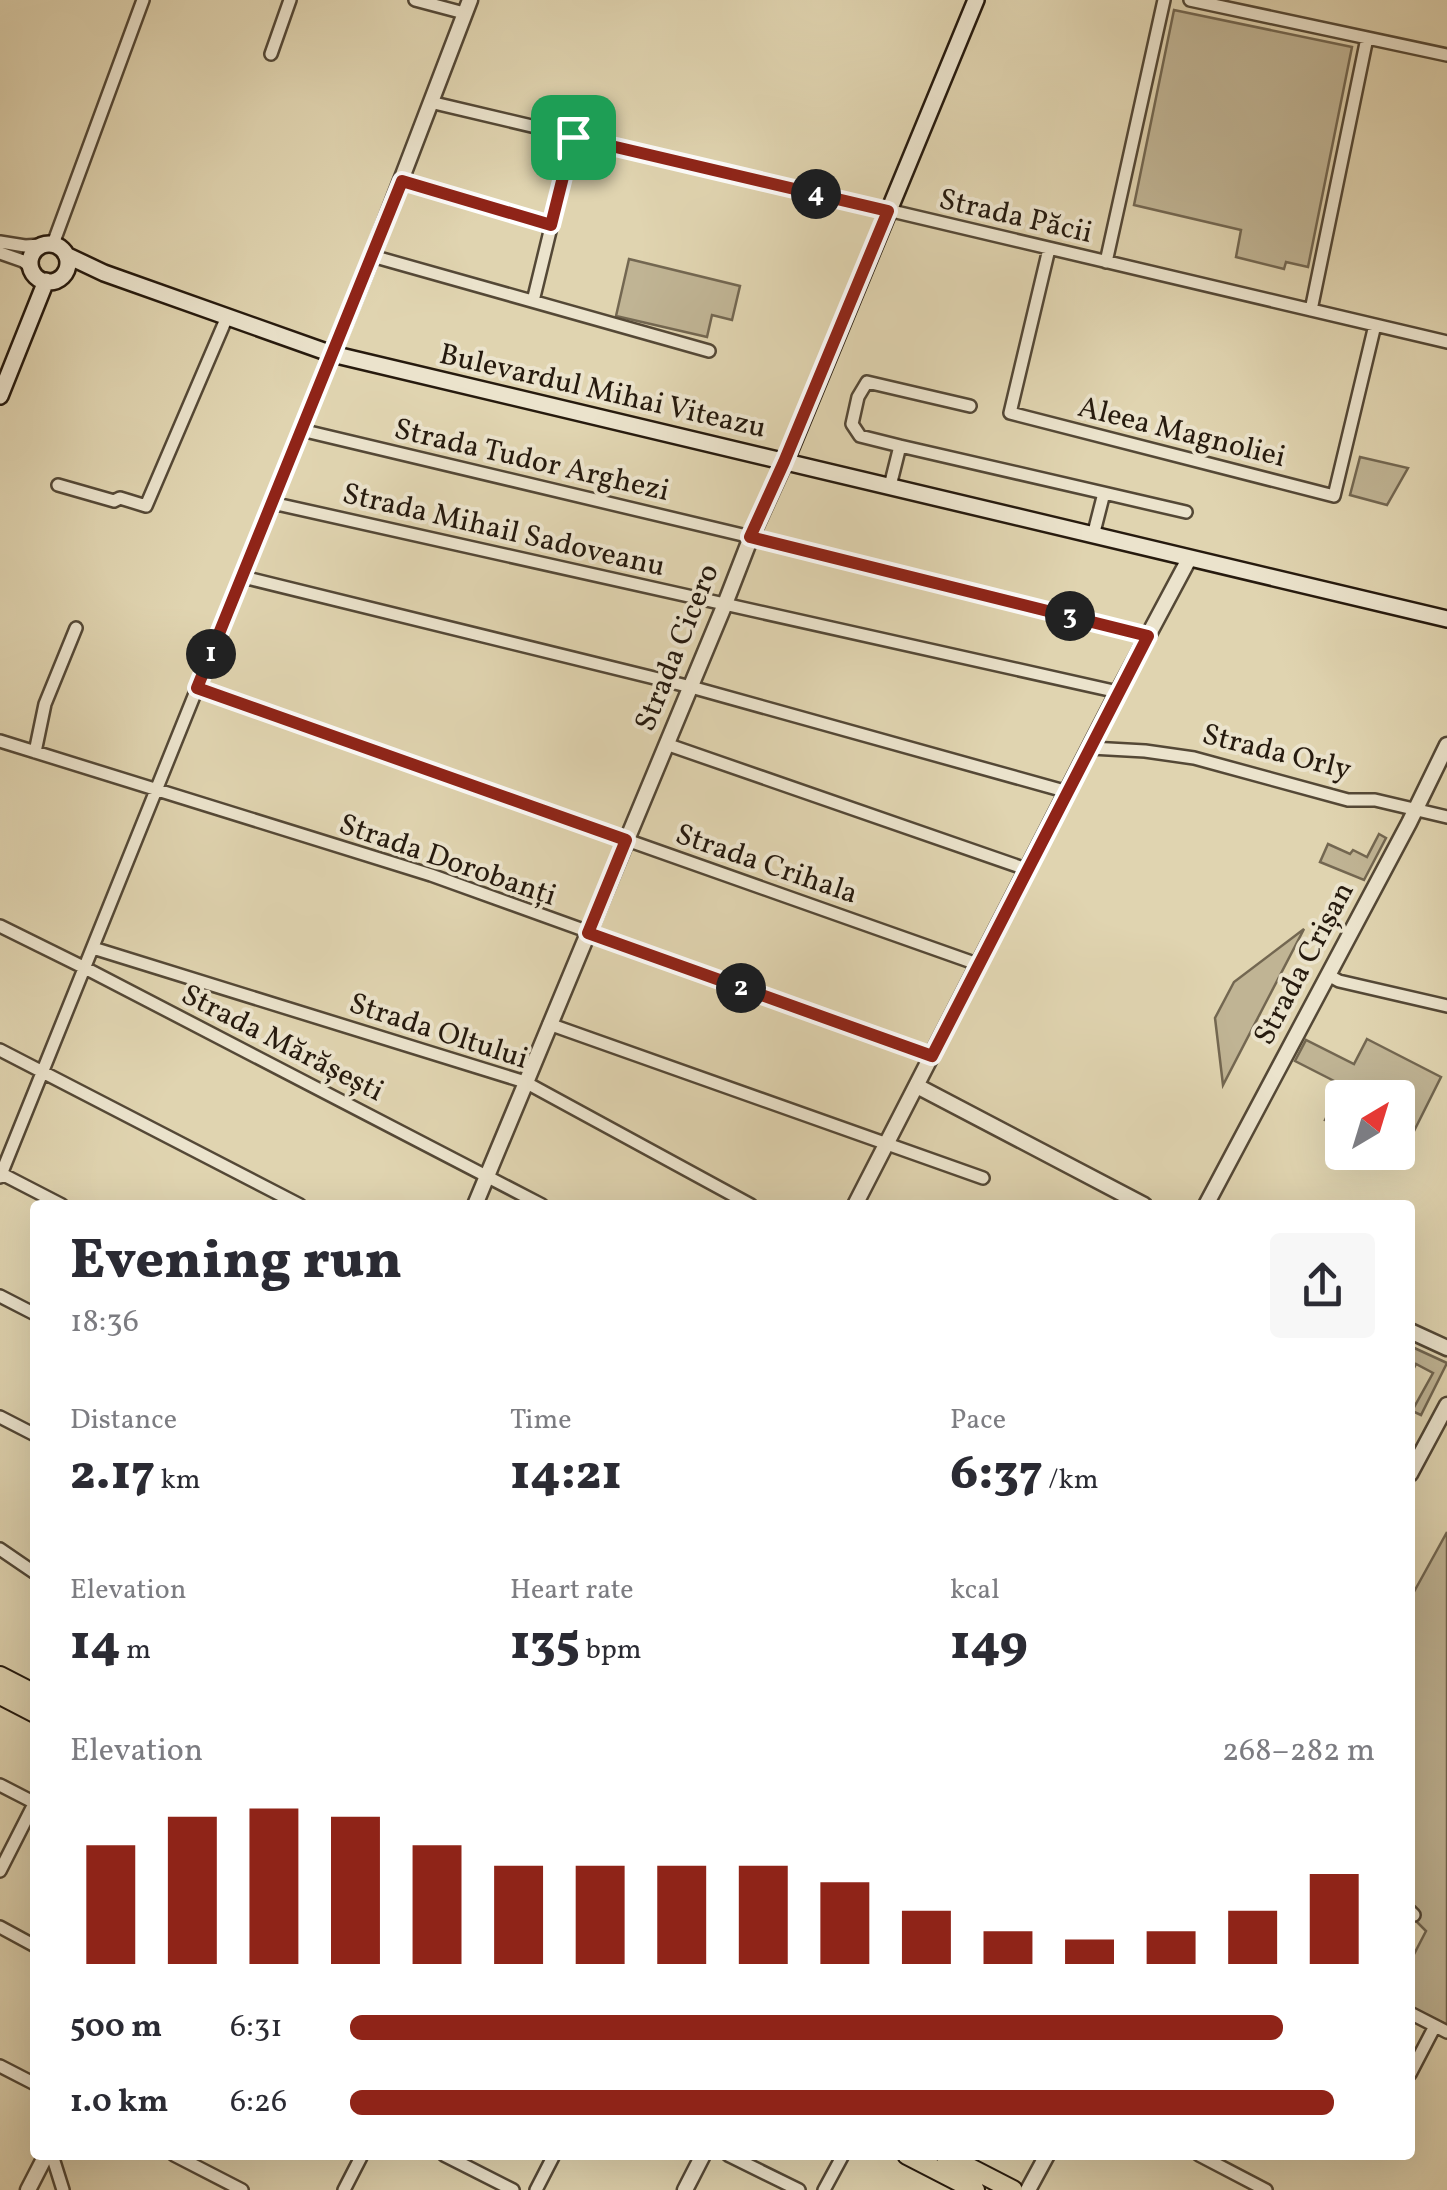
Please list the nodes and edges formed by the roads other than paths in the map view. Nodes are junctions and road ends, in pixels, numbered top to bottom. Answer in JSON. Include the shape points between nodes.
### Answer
{"nodes":[{"id":1,"x":143,"y":0,"type":"edge"},
{"id":2,"x":290,"y":0,"type":"edge"},
{"id":3,"x":415,"y":0,"type":"edge"},
{"id":4,"x":976,"y":0,"type":"edge"},
{"id":5,"x":1164,"y":0,"type":"edge"},
{"id":6,"x":1190,"y":0,"type":"edge"},
{"id":7,"x":467,"y":6,"type":"edge"},
{"id":8,"x":1367,"y":38,"type":"junction"},
{"id":9,"x":271,"y":54,"type":"dead end"},
{"id":10,"x":1447,"y":55,"type":"edge"},
{"id":11,"x":430,"y":102,"type":"junction"},
{"id":12,"x":573,"y":137,"type":"junction"},
{"id":13,"x":402,"y":181,"type":"junction"},
{"id":14,"x":888,"y":211,"type":"junction"},
{"id":15,"x":551,"y":225,"type":"junction"},
{"id":16,"x":0,"y":242,"type":"edge"},
{"id":17,"x":53,"y":248,"type":"junction"},
{"id":18,"x":1049,"y":249,"type":"junction"},
{"id":19,"x":0,"y":254,"type":"edge"},
{"id":20,"x":372,"y":256,"type":"junction"},
{"id":21,"x":1106,"y":262,"type":"junction"},
{"id":22,"x":30,"y":268,"type":"junction"},
{"id":23,"x":104,"y":273,"type":"junction"},
{"id":24,"x":53,"y":279,"type":"junction"},
{"id":25,"x":532,"y":301,"type":"junction"},
{"id":26,"x":1311,"y":310,"type":"junction"},
{"id":27,"x":227,"y":316,"type":"junction"},
{"id":28,"x":1375,"y":325,"type":"junction"},
{"id":29,"x":1447,"y":342,"type":"edge"},
{"id":30,"x":709,"y":351,"type":"dead end"},
{"id":31,"x":332,"y":354,"type":"junction"},
{"id":32,"x":0,"y":396,"type":"edge"},
{"id":33,"x":970,"y":406,"type":"dead end"},
{"id":34,"x":301,"y":430,"type":"junction"},
{"id":35,"x":900,"y":446,"type":"junction"},
{"id":36,"x":784,"y":462,"type":"junction"},
{"id":37,"x":58,"y":485,"type":"dead end"},
{"id":38,"x":890,"y":486,"type":"junction"},
{"id":39,"x":1104,"y":493,"type":"junction"},
{"id":40,"x":272,"y":503,"type":"junction"},
{"id":41,"x":1186,"y":512,"type":"dead end"},
{"id":42,"x":1093,"y":536,"type":"junction"},
{"id":43,"x":750,"y":537,"type":"junction"},
{"id":44,"x":1189,"y":559,"type":"junction"},
{"id":45,"x":244,"y":577,"type":"junction"},
{"id":46,"x":725,"y":604,"type":"junction"},
{"id":47,"x":1447,"y":619,"type":"edge"},
{"id":48,"x":76,"y":628,"type":"dead end"},
{"id":49,"x":1148,"y":636,"type":"junction"},
{"id":50,"x":690,"y":686,"type":"junction"},
{"id":51,"x":197,"y":688,"type":"junction"},
{"id":52,"x":1118,"y":692,"type":"junction"},
{"id":53,"x":0,"y":741,"type":"edge"},
{"id":54,"x":666,"y":744,"type":"junction"},
{"id":55,"x":1447,"y":746,"type":"edge"},
{"id":56,"x":1091,"y":748,"type":"junction"},
{"id":57,"x":35,"y":752,"type":"junction"},
{"id":58,"x":156,"y":791,"type":"junction"},
{"id":59,"x":1068,"y":792,"type":"junction"},
{"id":60,"x":1416,"y":811,"type":"junction"},
{"id":61,"x":1447,"y":818,"type":"edge"},
{"id":62,"x":626,"y":840,"type":"junction"},
{"id":63,"x":1029,"y":870,"type":"junction"},
{"id":64,"x":0,"y":926,"type":"edge"},
{"id":65,"x":588,"y":933,"type":"junction"},
{"id":66,"x":93,"y":948,"type":"junction"},
{"id":67,"x":980,"y":964,"type":"junction"},
{"id":68,"x":84,"y":968,"type":"junction"},
{"id":69,"x":1328,"y":975,"type":"junction"},
{"id":70,"x":1447,"y":1006,"type":"edge"},
{"id":71,"x":550,"y":1024,"type":"junction"},
{"id":72,"x":0,"y":1050,"type":"edge"},
{"id":73,"x":932,"y":1056,"type":"junction"},
{"id":74,"x":43,"y":1072,"type":"junction"},
{"id":75,"x":525,"y":1082,"type":"junction"},
{"id":76,"x":917,"y":1086,"type":"junction"},
{"id":77,"x":887,"y":1143,"type":"junction"},
{"id":78,"x":0,"y":1175,"type":"edge"},
{"id":79,"x":487,"y":1176,"type":"junction"},
{"id":80,"x":983,"y":1178,"type":"dead end"},
{"id":81,"x":52,"y":1200,"type":"edge"},
{"id":82,"x":290,"y":1200,"type":"edge"},
{"id":83,"x":477,"y":1200,"type":"edge"},
{"id":84,"x":533,"y":1200,"type":"edge"},
{"id":85,"x":741,"y":1200,"type":"edge"},
{"id":86,"x":858,"y":1200,"type":"edge"},
{"id":87,"x":1134,"y":1200,"type":"edge"},
{"id":88,"x":1209,"y":1200,"type":"edge"},
{"id":89,"x":0,"y":1296,"type":"edge"},
{"id":90,"x":30,"y":1311,"type":"edge"},
{"id":91,"x":1415,"y":1333,"type":"edge"},
{"id":92,"x":1447,"y":1348,"type":"edge"},
{"id":93,"x":1447,"y":1404,"type":"edge"},
{"id":94,"x":0,"y":1417,"type":"edge"},
{"id":95,"x":30,"y":1432,"type":"edge"},
{"id":96,"x":1415,"y":1465,"type":"edge"},
{"id":97,"x":0,"y":1549,"type":"edge"},
{"id":98,"x":30,"y":1570,"type":"edge"},
{"id":99,"x":0,"y":1676,"type":"edge"},
{"id":100,"x":30,"y":1691,"type":"edge"},
{"id":101,"x":0,"y":1696,"type":"edge"},
{"id":102,"x":30,"y":1711,"type":"edge"},
{"id":103,"x":0,"y":1785,"type":"edge"},
{"id":104,"x":30,"y":1800,"type":"edge"},
{"id":105,"x":30,"y":1813,"type":"edge"},
{"id":106,"x":0,"y":1872,"type":"edge"},
{"id":107,"x":0,"y":1927,"type":"edge"},
{"id":108,"x":30,"y":1943,"type":"edge"},
{"id":109,"x":1415,"y":2016,"type":"edge"},
{"id":110,"x":1441,"y":2029,"type":"edge"},
{"id":111,"x":0,"y":2066,"type":"edge"},
{"id":112,"x":1415,"y":2067,"type":"edge"},
{"id":113,"x":30,"y":2081,"type":"edge"},
{"id":114,"x":46,"y":2160,"type":"edge"},
{"id":115,"x":51,"y":2160,"type":"edge"},
{"id":116,"x":184,"y":2160,"type":"edge"},
{"id":117,"x":359,"y":2160,"type":"edge"},
{"id":118,"x":454,"y":2160,"type":"edge"},
{"id":119,"x":551,"y":2160,"type":"edge"},
{"id":120,"x":701,"y":2160,"type":"edge"},
{"id":121,"x":738,"y":2160,"type":"edge"},
{"id":122,"x":839,"y":2160,"type":"edge"},
{"id":123,"x":917,"y":2160,"type":"edge"},
{"id":124,"x":955,"y":2160,"type":"edge"},
{"id":125,"x":1043,"y":2160,"type":"edge"},
{"id":126,"x":1209,"y":2160,"type":"edge"},
{"id":127,"x":28,"y":2190,"type":"edge"},
{"id":128,"x":63,"y":2190,"type":"edge"},
{"id":129,"x":242,"y":2190,"type":"edge"},
{"id":130,"x":344,"y":2190,"type":"edge"},
{"id":131,"x":513,"y":2190,"type":"edge"},
{"id":132,"x":536,"y":2190,"type":"edge"},
{"id":133,"x":685,"y":2190,"type":"edge"},
{"id":134,"x":800,"y":2190,"type":"edge"},
{"id":135,"x":824,"y":2190,"type":"edge"},
{"id":136,"x":975,"y":2190,"type":"edge"},
{"id":137,"x":1013,"y":2190,"type":"edge"},
{"id":138,"x":1028,"y":2190,"type":"edge"},
{"id":139,"x":1266,"y":2190,"type":"edge"}],
"edges":[{"from":1,"to":17,"type":"street"},
{"from":2,"to":9,"type":"street"},
{"from":3,"to":7,"type":"street"},
{"from":4,"to":14,"type":"main road","name":"Strada Cicero"},
{"from":5,"to":21,"type":"street"},
{"from":6,"to":8,"type":"street"},
{"from":7,"to":11,"type":"street"},
{"from":8,"to":10,"type":"street"},
{"from":8,"to":26,"type":"street"},
{"from":11,"to":12,"type":"street","name":"Strada Păcii"},
{"from":11,"to":13,"type":"street"},
{"from":12,"to":14,"type":"street","name":"Strada Păcii"},
{"from":12,"to":15,"type":"street"},
{"from":13,"to":15,"type":"street"},
{"from":13,"to":20,"type":"street"},
{"from":14,"to":18,"type":"street","name":"Strada Păcii"},
{"from":14,"to":36,"type":"main road","name":"Strada Cicero"},
{"from":15,"to":25,"type":"street"},
{"from":16,"to":17,"type":"street","name":"Bulevardul Mihai Viteazu"},
{"from":17,"to":22,"type":"main road","via":[[30,257]]},
{"from":17,"to":23,"type":"main road","name":"Bulevardul Mihai Viteazu"},
{"from":17,"to":24,"type":"main road","via":[[67,267]]},
{"from":18,"to":21,"type":"street","name":"Strada Păcii"},
{"from":18,"to":28,"type":"street","name":"Aleea Magnoliei","via":[[1010,413],[1334,496]]},
{"from":19,"to":22,"type":"street"},
{"from":20,"to":25,"type":"street"},
{"from":20,"to":31,"type":"street"},
{"from":21,"to":26,"type":"street","name":"Strada Păcii"},
{"from":22,"to":24,"type":"main road"},
{"from":23,"to":24,"type":"main road","name":"Bulevardul Mihai Viteazu"},
{"from":23,"to":27,"type":"main road","name":"Bulevardul Mihai Viteazu"},
{"from":24,"to":32,"type":"main road"},
{"from":25,"to":30,"type":"street"},
{"from":26,"to":28,"type":"street","name":"Strada Păcii"},
{"from":27,"to":31,"type":"main road","name":"Bulevardul Mihai Viteazu"},
{"from":27,"to":37,"type":"street","via":[[146,506]]},
{"from":28,"to":29,"type":"street","name":"Strada Păcii"},
{"from":31,"to":34,"type":"street"},
{"from":31,"to":36,"type":"main road","name":"Bulevardul Mihai Viteazu"},
{"from":33,"to":35,"type":"street","via":[[867,382],[852,424],[860,436]]},
{"from":34,"to":40,"type":"street"},
{"from":34,"to":43,"type":"street","name":"Strada Tudor Arghezi"},
{"from":35,"to":38,"type":"street"},
{"from":35,"to":39,"type":"street"},
{"from":36,"to":38,"type":"main road","name":"Bulevardul Mihai Viteazu"},
{"from":36,"to":43,"type":"street","name":"Strada Cicero"},
{"from":38,"to":42,"type":"main road","name":"Bulevardul Mihai Viteazu"},
{"from":39,"to":41,"type":"street"},
{"from":39,"to":42,"type":"street"},
{"from":40,"to":45,"type":"street"},
{"from":40,"to":46,"type":"street","name":"Strada Mihail Sadoveanu"},
{"from":42,"to":44,"type":"main road","name":"Bulevardul Mihai Viteazu"},
{"from":43,"to":46,"type":"street","name":"Strada Cicero"},
{"from":43,"to":49,"type":"street","name":"Strada Tudor Arghezi"},
{"from":44,"to":47,"type":"main road","name":"Bulevardul Mihai Viteazu"},
{"from":44,"to":49,"type":"street"},
{"from":45,"to":50,"type":"street"},
{"from":45,"to":51,"type":"street"},
{"from":46,"to":50,"type":"street","name":"Strada Cicero"},
{"from":46,"to":52,"type":"street","name":"Strada Mihail Sadoveanu"},
{"from":48,"to":57,"type":"street","via":[[45,704]]},
{"from":49,"to":52,"type":"street"},
{"from":50,"to":54,"type":"street","name":"Strada Cicero"},
{"from":50,"to":59,"type":"street"},
{"from":51,"to":58,"type":"street"},
{"from":51,"to":62,"type":"street","name":"Strada Crihala"},
{"from":52,"to":56,"type":"street"},
{"from":53,"to":57,"type":"street","name":"Strada Dorobanți"},
{"from":54,"to":62,"type":"street","name":"Strada Cicero"},
{"from":54,"to":63,"type":"street"},
{"from":55,"to":60,"type":"street","name":"Strada Crișan"},
{"from":56,"to":59,"type":"street"},
{"from":56,"to":60,"type":"street","name":"Strada Orly","via":[[1194,758],[1348,800]]},
{"from":57,"to":58,"type":"street","name":"Strada Dorobanți"},
{"from":58,"to":65,"type":"street","name":"Strada Dorobanți","via":[[431,876]]},
{"from":58,"to":66,"type":"street"},
{"from":59,"to":63,"type":"street"},
{"from":60,"to":61,"type":"street","name":"Strada Orly"},
{"from":60,"to":69,"type":"street","name":"Strada Crișan"},
{"from":62,"to":65,"type":"street","name":"Strada Cicero"},
{"from":62,"to":67,"type":"street","name":"Strada Crihala"},
{"from":63,"to":67,"type":"street"},
{"from":64,"to":68,"type":"street","name":"Strada Mărășești"},
{"from":65,"to":71,"type":"street","name":"Strada Cicero"},
{"from":65,"to":73,"type":"street","name":"Strada Dorobanți"},
{"from":66,"to":68,"type":"street"},
{"from":66,"to":75,"type":"street","name":"Strada Oltului"},
{"from":67,"to":73,"type":"street"},
{"from":68,"to":74,"type":"street"},
{"from":68,"to":79,"type":"street","name":"Strada Mărășești"},
{"from":69,"to":70,"type":"street"},
{"from":69,"to":88,"type":"street","name":"Strada Crișan"},
{"from":71,"to":75,"type":"street","name":"Strada Cicero"},
{"from":71,"to":77,"type":"street"},
{"from":72,"to":74,"type":"street"},
{"from":73,"to":76,"type":"street"},
{"from":74,"to":78,"type":"street"},
{"from":74,"to":82,"type":"street"},
{"from":75,"to":79,"type":"street","name":"Strada Cicero"},
{"from":75,"to":85,"type":"street","name":"Strada Oltului"},
{"from":76,"to":77,"type":"street"},
{"from":76,"to":87,"type":"street"},
{"from":77,"to":80,"type":"street"},
{"from":77,"to":86,"type":"street"},
{"from":78,"to":81,"type":"street"},
{"from":79,"to":83,"type":"street","name":"Strada Cicero"},
{"from":79,"to":84,"type":"street","name":"Strada Mărășești"},
{"from":89,"to":90,"type":"street"},
{"from":91,"to":92,"type":"street"},
{"from":93,"to":96,"type":"street"},
{"from":94,"to":95,"type":"street"},
{"from":97,"to":98,"type":"street"},
{"from":99,"to":100,"type":"main road"},
{"from":101,"to":102,"type":"main road"},
{"from":103,"to":104,"type":"street"},
{"from":105,"to":106,"type":"street"},
{"from":107,"to":108,"type":"street"},
{"from":109,"to":110,"type":"street"},
{"from":110,"to":112,"type":"street"},
{"from":111,"to":113,"type":"street"},
{"from":114,"to":127,"type":"street"},
{"from":115,"to":128,"type":"street"},
{"from":116,"to":129,"type":"street"},
{"from":117,"to":130,"type":"street"},
{"from":118,"to":131,"type":"street"},
{"from":119,"to":132,"type":"street"},
{"from":120,"to":133,"type":"street"},
{"from":121,"to":134,"type":"street"},
{"from":122,"to":135,"type":"street"},
{"from":123,"to":136,"type":"main road"},
{"from":124,"to":137,"type":"main road"},
{"from":125,"to":138,"type":"street"},
{"from":126,"to":139,"type":"street"}]}
